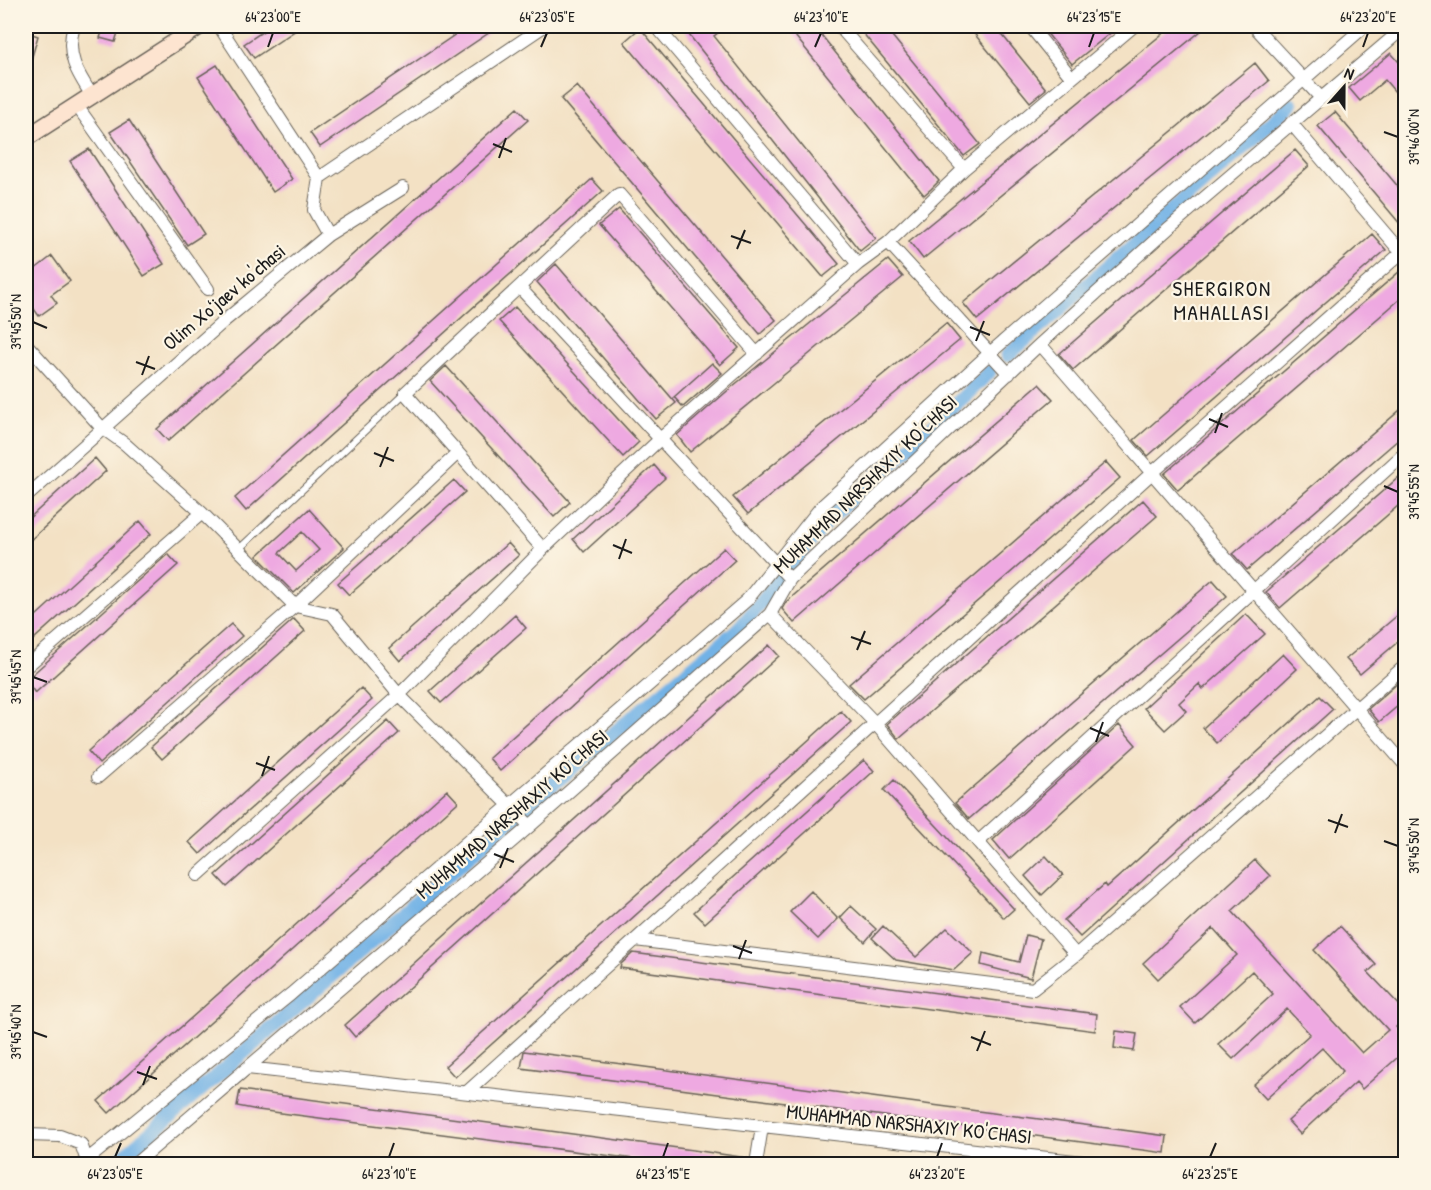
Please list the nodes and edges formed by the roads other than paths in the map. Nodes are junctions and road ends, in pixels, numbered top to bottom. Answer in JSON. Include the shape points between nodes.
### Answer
{"nodes":[{"id":1,"x":74,"y":26,"type":"edge"},
{"id":2,"x":200,"y":26,"type":"edge"},
{"id":3,"x":219,"y":26,"type":"edge"},
{"id":4,"x":544,"y":26,"type":"edge"},
{"id":5,"x":656,"y":26,"type":"edge"},
{"id":6,"x":839,"y":26,"type":"edge"},
{"id":7,"x":1030,"y":26,"type":"edge"},
{"id":8,"x":1134,"y":26,"type":"edge"},
{"id":9,"x":1254,"y":26,"type":"edge"},
{"id":10,"x":1365,"y":26,"type":"edge"},
{"id":11,"x":1404,"y":29,"type":"edge"},
{"id":12,"x":1072,"y":78,"type":"junction"},
{"id":13,"x":1302,"y":78,"type":"junction"},
{"id":14,"x":93,"y":97,"type":"junction"},
{"id":15,"x":1320,"y":98,"type":"junction"},
{"id":16,"x":77,"y":106,"type":"junction"},
{"id":17,"x":1291,"y":123,"type":"junction"},
{"id":18,"x":26,"y":138,"type":"edge"},
{"id":19,"x":964,"y":169,"type":"junction"},
{"id":20,"x":319,"y":178,"type":"junction"},
{"id":21,"x":403,"y":188,"type":"dead end"},
{"id":22,"x":328,"y":235,"type":"junction"},
{"id":23,"x":888,"y":242,"type":"junction"},
{"id":24,"x":1403,"y":256,"type":"edge"},
{"id":25,"x":858,"y":264,"type":"junction"},
{"id":26,"x":520,"y":288,"type":"junction"},
{"id":27,"x":208,"y":289,"type":"dead end"},
{"id":28,"x":26,"y":344,"type":"edge"},
{"id":29,"x":1040,"y":344,"type":"junction"},
{"id":30,"x":990,"y":353,"type":"junction"},
{"id":31,"x":757,"y":354,"type":"junction"},
{"id":32,"x":1009,"y":374,"type":"junction"},
{"id":33,"x":405,"y":393,"type":"junction"},
{"id":34,"x":101,"y":427,"type":"junction"},
{"id":35,"x":659,"y":440,"type":"junction"},
{"id":36,"x":1406,"y":452,"type":"edge"},
{"id":37,"x":458,"y":453,"type":"junction"},
{"id":38,"x":1152,"y":473,"type":"junction"},
{"id":39,"x":26,"y":497,"type":"edge"},
{"id":40,"x":202,"y":513,"type":"junction"},
{"id":41,"x":239,"y":549,"type":"junction"},
{"id":42,"x":543,"y":549,"type":"junction"},
{"id":43,"x":777,"y":565,"type":"junction"},
{"id":44,"x":790,"y":579,"type":"junction"},
{"id":45,"x":1254,"y":591,"type":"junction"},
{"id":46,"x":295,"y":606,"type":"junction"},
{"id":47,"x":770,"y":614,"type":"junction"},
{"id":48,"x":1406,"y":665,"type":"edge"},
{"id":49,"x":26,"y":667,"type":"edge"},
{"id":50,"x":399,"y":696,"type":"junction"},
{"id":51,"x":1357,"y":710,"type":"junction"},
{"id":52,"x":874,"y":722,"type":"junction"},
{"id":53,"x":1406,"y":766,"type":"edge"},
{"id":54,"x":98,"y":777,"type":"dead end"},
{"id":55,"x":510,"y":805,"type":"junction"},
{"id":56,"x":530,"y":826,"type":"junction"},
{"id":57,"x":978,"y":842,"type":"junction"},
{"id":58,"x":198,"y":875,"type":"dead end"},
{"id":59,"x":635,"y":940,"type":"junction"},
{"id":60,"x":1076,"y":955,"type":"junction"},
{"id":61,"x":247,"y":1068,"type":"junction"},
{"id":62,"x":467,"y":1092,"type":"junction"},
{"id":63,"x":762,"y":1127,"type":"junction"},
{"id":64,"x":26,"y":1135,"type":"edge"},
{"id":65,"x":86,"y":1163,"type":"edge"},
{"id":66,"x":137,"y":1164,"type":"edge"},
{"id":67,"x":756,"y":1164,"type":"edge"},
{"id":68,"x":1101,"y":1164,"type":"edge"}],
"edges":[{"from":1,"to":14,"type":"street","via":[[69,50],[76,73]]},
{"from":2,"to":14,"type":"main road"},
{"from":3,"to":20,"type":"street"},
{"from":4,"to":20,"type":"street"},
{"from":5,"to":25,"type":"street"},
{"from":6,"to":19,"type":"street"},
{"from":7,"to":12,"type":"street"},
{"from":8,"to":12,"type":"street"},
{"from":9,"to":13,"type":"street"},
{"from":10,"to":13,"type":"street"},
{"from":11,"to":15,"type":"street","name":"MUHAMMAD NARSHAXIY KO'CHASI"},
{"from":12,"to":19,"type":"street"},
{"from":13,"to":15,"type":"street"},
{"from":13,"to":30,"type":"street"},
{"from":14,"to":16,"type":"main road"},
{"from":15,"to":17,"type":"street","name":"MUHAMMAD NARSHAXIY KO'CHASI"},
{"from":16,"to":18,"type":"main road"},
{"from":16,"to":27,"type":"street"},
{"from":17,"to":24,"type":"street"},
{"from":17,"to":29,"type":"street","name":"MUHAMMAD NARSHAXIY KO'CHASI"},
{"from":19,"to":23,"type":"street"},
{"from":20,"to":22,"type":"street","via":[[314,210]]},
{"from":21,"to":22,"type":"street","name":"Olim Xoʻjaev ko'chasi"},
{"from":22,"to":34,"type":"street","name":"Olim Xoʻjaev ko'chasi"},
{"from":23,"to":25,"type":"street"},
{"from":23,"to":30,"type":"street"},
{"from":24,"to":38,"type":"street"},
{"from":25,"to":31,"type":"street"},
{"from":26,"to":31,"type":"street","via":[[619,194]]},
{"from":26,"to":33,"type":"street"},
{"from":26,"to":35,"type":"street"},
{"from":28,"to":34,"type":"street"},
{"from":29,"to":32,"type":"street","name":"MUHAMMAD NARSHAXIY KO'CHASI"},
{"from":29,"to":38,"type":"street"},
{"from":30,"to":32,"type":"street"},
{"from":30,"to":43,"type":"street","via":[[821,507]]},
{"from":31,"to":35,"type":"street"},
{"from":32,"to":44,"type":"street","name":"MUHAMMAD NARSHAXIY KO'CHASI"},
{"from":33,"to":37,"type":"street"},
{"from":33,"to":41,"type":"lane"},
{"from":34,"to":39,"type":"street","name":"Olim Xoʻjaev ko'chasi"},
{"from":34,"to":40,"type":"street"},
{"from":35,"to":42,"type":"street"},
{"from":35,"to":43,"type":"street"},
{"from":36,"to":45,"type":"street"},
{"from":37,"to":42,"type":"street"},
{"from":37,"to":46,"type":"street"},
{"from":38,"to":45,"type":"street"},
{"from":38,"to":52,"type":"street"},
{"from":40,"to":41,"type":"street"},
{"from":40,"to":49,"type":"street"},
{"from":41,"to":46,"type":"street"},
{"from":42,"to":50,"type":"street"},
{"from":43,"to":44,"type":"street"},
{"from":43,"to":55,"type":"street","via":[[747,600]]},
{"from":44,"to":47,"type":"street","name":"MUHAMMAD NARSHAXIY KO'CHASI"},
{"from":45,"to":51,"type":"street"},
{"from":45,"to":57,"type":"street"},
{"from":46,"to":50,"type":"street","via":[[332,614]]},
{"from":46,"to":54,"type":"street"},
{"from":47,"to":52,"type":"street"},
{"from":47,"to":56,"type":"street","name":"MUHAMMAD NARSHAXIY KO'CHASI"},
{"from":48,"to":51,"type":"street"},
{"from":50,"to":55,"type":"street"},
{"from":50,"to":58,"type":"street"},
{"from":51,"to":53,"type":"street"},
{"from":51,"to":60,"type":"street"},
{"from":52,"to":57,"type":"street"},
{"from":52,"to":59,"type":"street"},
{"from":55,"to":56,"type":"street"},
{"from":55,"to":65,"type":"street","via":[[291,994]]},
{"from":56,"to":61,"type":"street","name":"MUHAMMAD NARSHAXIY KO'CHASI"},
{"from":57,"to":60,"type":"street"},
{"from":59,"to":60,"type":"street","via":[[1033,989]]},
{"from":59,"to":62,"type":"street"},
{"from":61,"to":62,"type":"street","name":"MUHAMMAD NARSHAXIY KO'CHASI"},
{"from":61,"to":66,"type":"street","name":"MUHAMMAD NARSHAXIY KO'CHASI"},
{"from":62,"to":63,"type":"street","name":"MUHAMMAD NARSHAXIY KO'CHASI"},
{"from":63,"to":67,"type":"street"},
{"from":63,"to":68,"type":"street","name":"MUHAMMAD NARSHAXIY KO'CHASI"},
{"from":64,"to":65,"type":"street","via":[[60,1136],[81,1144]]}]}
